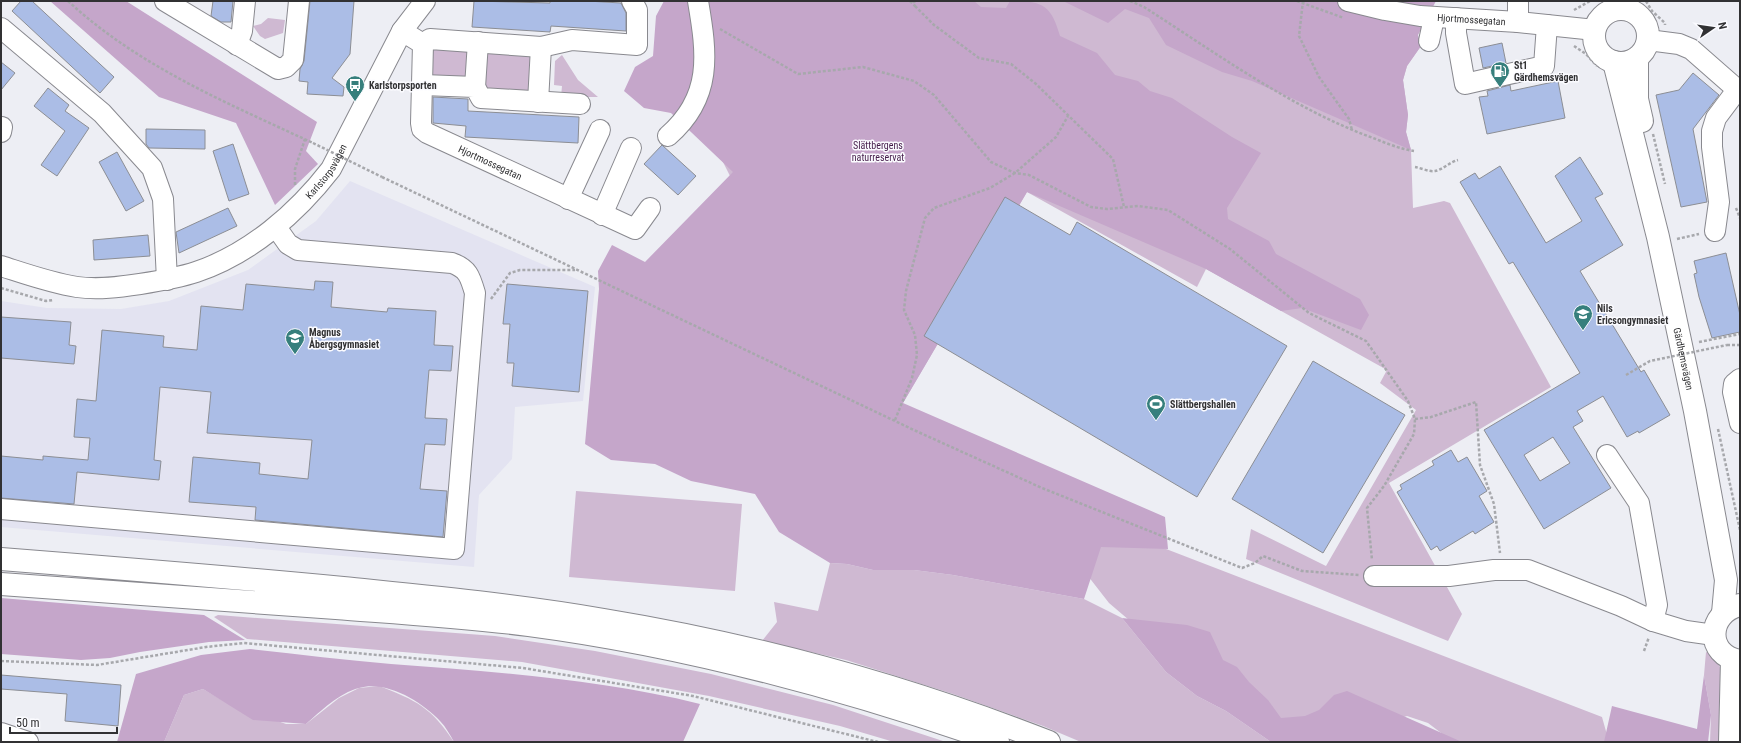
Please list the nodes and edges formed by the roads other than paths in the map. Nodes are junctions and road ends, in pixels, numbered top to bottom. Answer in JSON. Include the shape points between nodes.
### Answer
{"nodes":[{"id":1,"x":165,"y":1,"type":"edge"},
{"id":2,"x":246,"y":1,"type":"edge"},
{"id":3,"x":299,"y":1,"type":"edge"},
{"id":4,"x":425,"y":1,"type":"edge"},
{"id":5,"x":632,"y":1,"type":"edge"},
{"id":6,"x":698,"y":1,"type":"edge"},
{"id":7,"x":1348,"y":1,"type":"edge"},
{"id":8,"x":1518,"y":1,"type":"edge"},
{"id":9,"x":1640,"y":5,"type":"edge"},
{"id":10,"x":1611,"y":6,"type":"edge"},
{"id":11,"x":1434,"y":18,"type":"junction"},
{"id":12,"x":1456,"y":18,"type":"junction"},
{"id":13,"x":1518,"y":22,"type":"junction"},
{"id":14,"x":1548,"y":26,"type":"junction"},
{"id":15,"x":1,"y":28,"type":"edge"},
{"id":16,"x":1595,"y":30,"type":"junction"},
{"id":17,"x":402,"y":31,"type":"junction"},
{"id":18,"x":1429,"y":41,"type":"dead end"},
{"id":19,"x":1656,"y":41,"type":"junction"},
{"id":20,"x":478,"y":42,"type":"junction"},
{"id":21,"x":423,"y":44,"type":"junction"},
{"id":22,"x":237,"y":45,"type":"junction"},
{"id":23,"x":541,"y":46,"type":"junction"},
{"id":24,"x":1637,"y":58,"type":"junction"},
{"id":25,"x":1614,"y":62,"type":"junction"},
{"id":26,"x":423,"y":85,"type":"junction"},
{"id":27,"x":475,"y":87,"type":"junction"},
{"id":28,"x":1739,"y":91,"type":"edge"},
{"id":29,"x":538,"y":102,"type":"junction"},
{"id":30,"x":580,"y":104,"type":"dead end"},
{"id":31,"x":600,"y":130,"type":"dead end"},
{"id":32,"x":668,"y":136,"type":"dead end"},
{"id":33,"x":631,"y":148,"type":"dead end"},
{"id":34,"x":568,"y":199,"type":"junction"},
{"id":35,"x":650,"y":208,"type":"dead end"},
{"id":36,"x":602,"y":215,"type":"junction"},
{"id":37,"x":276,"y":227,"type":"junction"},
{"id":38,"x":1715,"y":230,"type":"road end"},
{"id":39,"x":1,"y":266,"type":"edge"},
{"id":40,"x":167,"y":280,"type":"junction"},
{"id":41,"x":1740,"y":379,"type":"edge"},
{"id":42,"x":1740,"y":423,"type":"edge"},
{"id":43,"x":1607,"y":454,"type":"dead end"},
{"id":44,"x":1,"y":509,"type":"edge"},
{"id":45,"x":1,"y":558,"type":"edge"},
{"id":46,"x":1374,"y":576,"type":"road end"},
{"id":47,"x":1,"y":584,"type":"edge"},
{"id":48,"x":1740,"y":584,"type":"edge"},
{"id":49,"x":1732,"y":609,"type":"edge"},
{"id":50,"x":1650,"y":630,"type":"junction"},
{"id":51,"x":1714,"y":635,"type":"junction"},
{"id":52,"x":1736,"y":661,"type":"edge"},
{"id":53,"x":1,"y":733,"type":"edge"},
{"id":54,"x":28,"y":742,"type":"edge"},
{"id":55,"x":998,"y":742,"type":"edge"},
{"id":56,"x":1048,"y":742,"type":"edge"},
{"id":57,"x":1730,"y":742,"type":"edge"}],
"edges":[{"from":1,"to":22,"type":"street"},
{"from":2,"to":22,"type":"street","via":[[242,31]]},
{"from":3,"to":22,"type":"street","via":[[293,60],[286,67],[278,69]]},
{"from":4,"to":17,"type":"street","name":"Karlstorpsvägen"},
{"from":5,"to":23,"type":"street","via":[[637,10],[637,45],[572,40]]},
{"from":6,"to":32,"type":"street","via":[[705,66],[700,94],[684,120]]},
{"from":7,"to":11,"type":"street","name":"Hjortmossegatan"},
{"from":8,"to":13,"type":"street"},
{"from":9,"to":10,"type":"main road","via":[[1625,9]]},
{"from":9,"to":19,"type":"main road","via":[[1646,26]]},
{"from":10,"to":16,"type":"main road"},
{"from":11,"to":12,"type":"street","name":"Hjortmossegatan"},
{"from":11,"to":18,"type":"street"},
{"from":12,"to":13,"type":"street","name":"Hjortmossegatan"},
{"from":12,"to":14,"type":"street","via":[[1456,33],[1465,84],[1544,66]]},
{"from":13,"to":14,"type":"street","name":"Hjortmossegatan"},
{"from":14,"to":16,"type":"street","name":"Hjortmossegatan"},
{"from":15,"to":40,"type":"street","via":[[102,113],[152,168],[163,199]]},
{"from":16,"to":25,"type":"main road","via":[[1598,50]]},
{"from":17,"to":21,"type":"street"},
{"from":17,"to":37,"type":"street","name":"Karlstorpsvägen","via":[[331,169],[316,189]]},
{"from":19,"to":24,"type":"main road"},
{"from":19,"to":28,"type":"street","via":[[1679,44],[1691,49]]},
{"from":20,"to":21,"type":"street","via":[[430,39]]},
{"from":20,"to":23,"type":"street"},
{"from":20,"to":27,"type":"street"},
{"from":21,"to":26,"type":"street","name":"Hjortmossegatan"},
{"from":23,"to":29,"type":"street"},
{"from":24,"to":25,"type":"main road","via":[[1626,63]]},
{"from":24,"to":48,"type":"main road","name":"Gärdhemsvägen","via":[[1638,99]]},
{"from":25,"to":49,"type":"main road","name":"Gärdhemsvägen","via":[[1658,237],[1695,411]]},
{"from":26,"to":27,"type":"street"},
{"from":26,"to":34,"type":"street","name":"Hjortmossegatan","via":[[421,123],[422,129],[427,133]]},
{"from":27,"to":29,"type":"street","via":[[481,98]]},
{"from":28,"to":38,"type":"street","via":[[1716,118],[1712,131],[1719,202]]},
{"from":29,"to":30,"type":"street"},
{"from":31,"to":34,"type":"street"},
{"from":33,"to":36,"type":"street"},
{"from":34,"to":36,"type":"street","name":"Hjortmossegatan"},
{"from":35,"to":36,"type":"street","name":"Hjortmossegatan","via":[[635,229]]},
{"from":37,"to":40,"type":"street","name":"Karlstorpsvägen","via":[[231,257],[197,272]]},
{"from":37,"to":44,"type":"street","via":[[288,244],[298,250],[452,263],[463,267],[471,279],[475,293],[474,311],[454,549]]},
{"from":39,"to":40,"type":"street","name":"Karlstorpsvägen","via":[[78,287],[113,288]]},
{"from":41,"to":42,"type":"street","via":[[1734,384],[1733,392]]},
{"from":43,"to":50,"type":"street","via":[[1639,503],[1657,605]]},
{"from":45,"to":56,"type":"main road","via":[[445,598],[606,620],[709,640],[852,676],[935,701]]},
{"from":46,"to":50,"type":"street","via":[[1449,576],[1501,570],[1528,570],[1621,606]]},
{"from":47,"to":55,"type":"main road","via":[[452,617],[530,626],[683,653],[775,674],[932,719]]},
{"from":49,"to":51,"type":"main road","name":"Gärdhemsvägen","via":[[1716,623]]},
{"from":50,"to":51,"type":"street"},
{"from":51,"to":52,"type":"main road","via":[[1717,646]]},
{"from":52,"to":57,"type":"main road"},
{"from":53,"to":54,"type":"street"}]}
